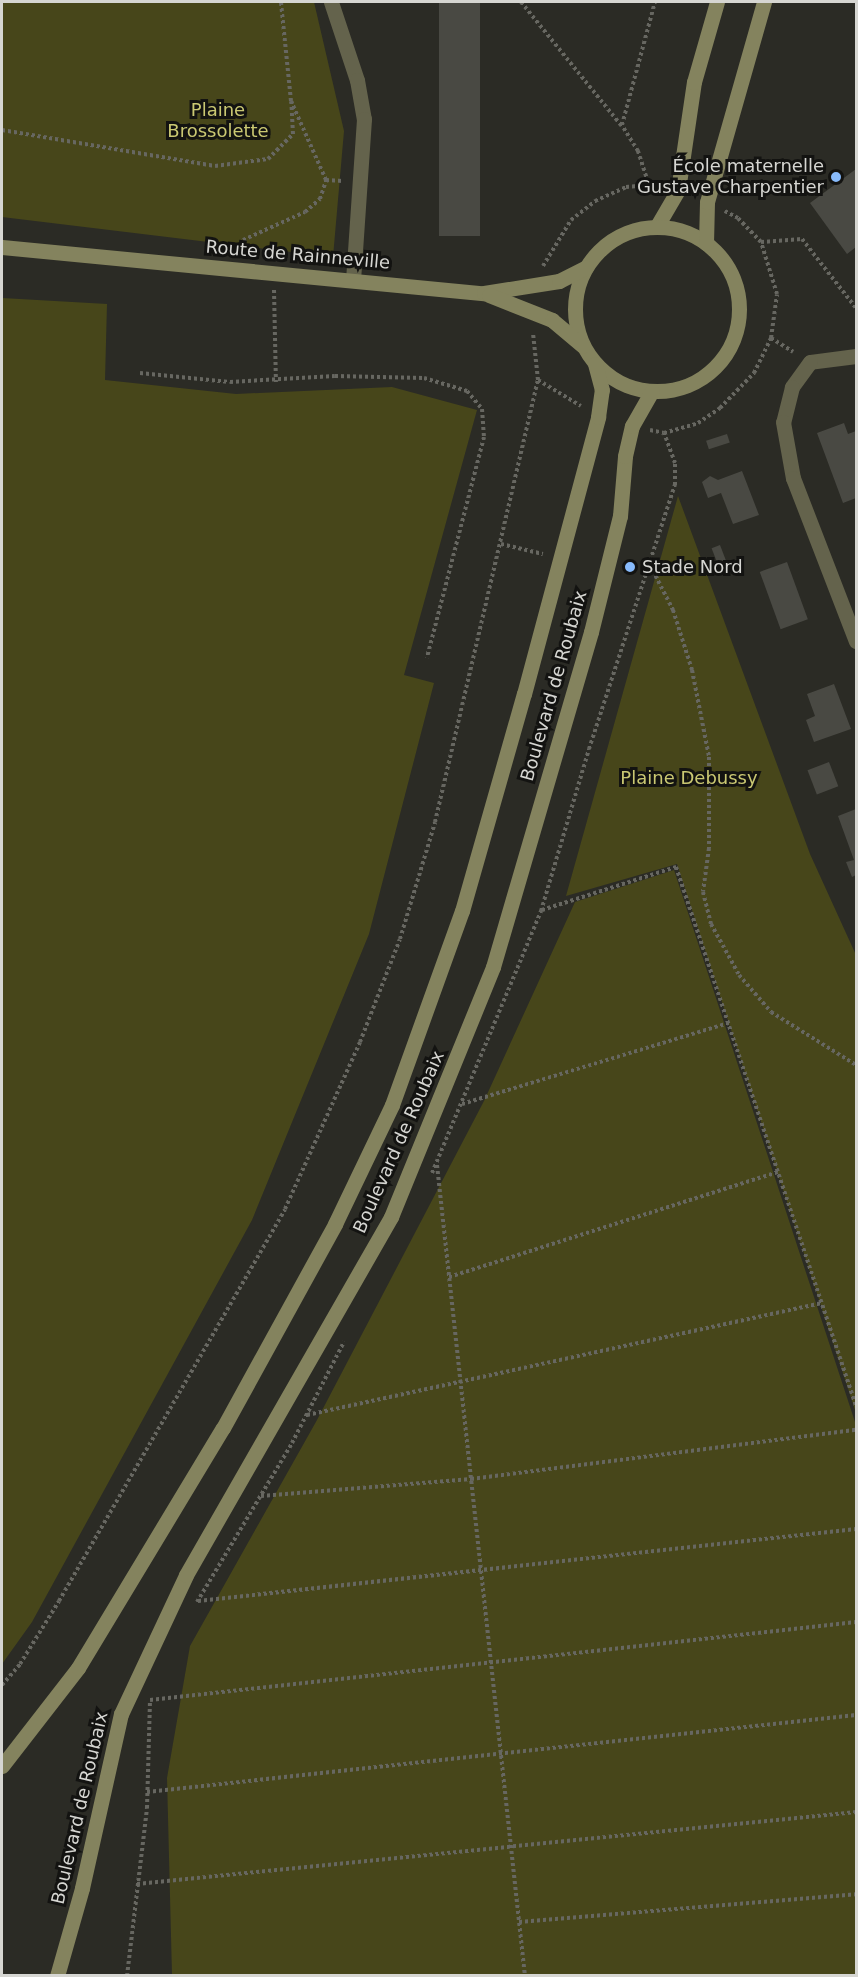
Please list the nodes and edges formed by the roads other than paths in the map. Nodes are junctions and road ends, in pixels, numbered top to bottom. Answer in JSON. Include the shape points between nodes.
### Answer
{"nodes":[{"id":1,"x":331,"y":2,"type":"edge"},
{"id":2,"x":717,"y":2,"type":"edge"},
{"id":3,"x":764,"y":2,"type":"edge"},
{"id":4,"x":657,"y":226,"type":"junction"},
{"id":5,"x":706,"y":243,"type":"junction"},
{"id":6,"x":2,"y":247,"type":"edge"},
{"id":7,"x":586,"y":267,"type":"junction"},
{"id":8,"x":353,"y":280,"type":"junction"},
{"id":9,"x":484,"y":293,"type":"junction"},
{"id":10,"x":584,"y":346,"type":"junction"},
{"id":11,"x":856,"y":356,"type":"edge"},
{"id":12,"x":596,"y":364,"type":"junction"},
{"id":13,"x":652,"y":392,"type":"junction"},
{"id":14,"x":856,"y":639,"type":"edge"},
{"id":15,"x":2,"y":1766,"type":"edge"},
{"id":16,"x":57,"y":1976,"type":"edge"}],
"edges":[{"from":1,"to":8,"type":"street","via":[[357,80],[364,119]]},
{"from":2,"to":4,"type":"main road","via":[[694,82],[678,190]]},
{"from":3,"to":5,"type":"main road","via":[[707,202]]},
{"from":4,"to":5,"type":"main road","via":[[691,234]]},
{"from":4,"to":7,"type":"main road","via":[[616,238]]},
{"from":5,"to":13,"type":"main road","via":[[723,259],[734,280],[739,302],[738,326],[730,348],[716,367],[698,381],[676,390]]},
{"from":6,"to":8,"type":"main road","name":"Route de Rainneville"},
{"from":7,"to":9,"type":"main road","name":"Route de Rainneville","via":[[559,281]]},
{"from":7,"to":10,"type":"main road","via":[[574,306]]},
{"from":8,"to":9,"type":"main road","name":"Route de Rainneville"},
{"from":9,"to":10,"type":"main road","via":[[534,310]]},
{"from":10,"to":12,"type":"main road"},
{"from":11,"to":14,"type":"street","via":[[810,362],[792,387],[783,422],[793,478]]},
{"from":12,"to":13,"type":"main road","via":[[622,383]]},
{"from":12,"to":15,"type":"main road","name":"Boulevard de Roubaix","via":[[602,390],[598,417],[524,694],[462,911],[392,1105],[335,1224],[141,1566],[78,1668]]},
{"from":13,"to":16,"type":"main road","name":"Boulevard de Roubaix","via":[[632,426],[620,516],[591,632],[493,967],[391,1217],[186,1575],[121,1714],[82,1888]]}]}
